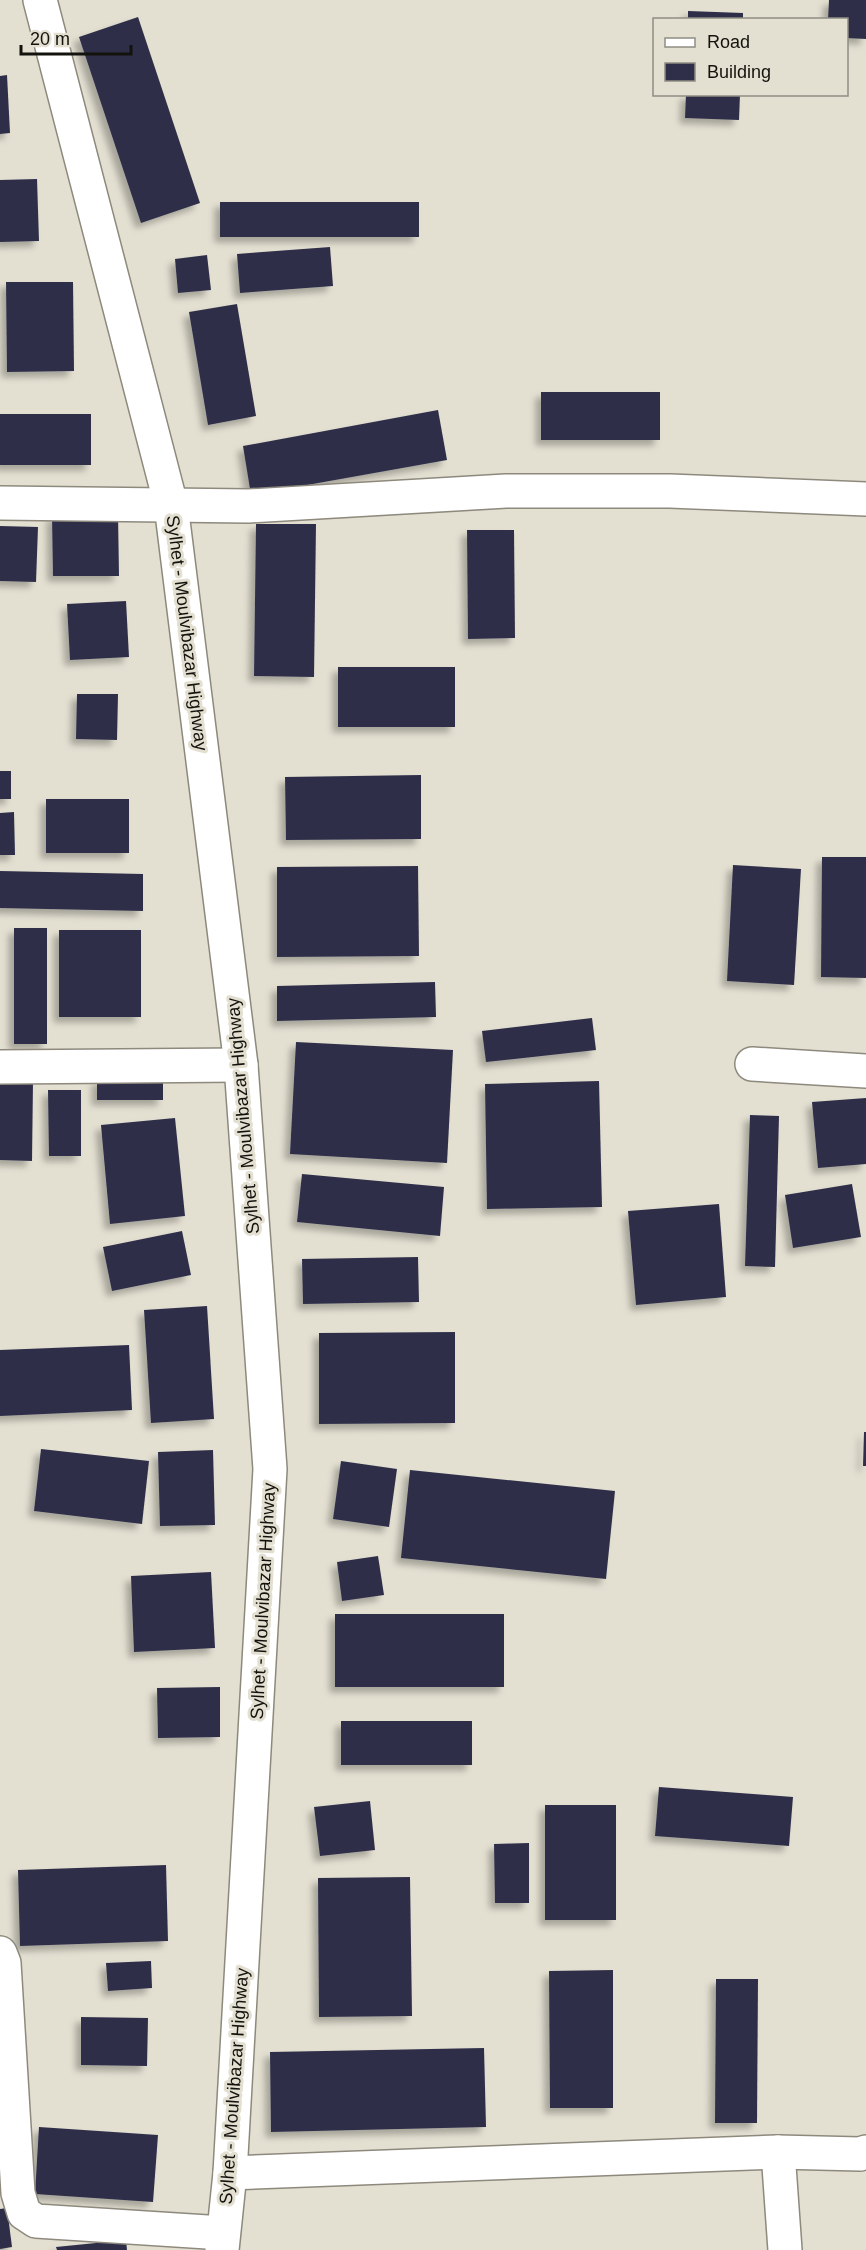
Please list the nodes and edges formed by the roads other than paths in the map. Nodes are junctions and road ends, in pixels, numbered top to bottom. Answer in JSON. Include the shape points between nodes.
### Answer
{"nodes":[{"id":1,"x":40,"y":0,"type":"edge"},
{"id":2,"x":866,"y":499,"type":"edge"},
{"id":3,"x":0,"y":503,"type":"edge"},
{"id":4,"x":171,"y":505,"type":"junction"},
{"id":5,"x":752,"y":1064,"type":"dead end"},
{"id":6,"x":241,"y":1065,"type":"junction"},
{"id":7,"x":0,"y":1067,"type":"edge"},
{"id":8,"x":866,"y":1071,"type":"edge"},
{"id":9,"x":0,"y":1953,"type":"edge"},
{"id":10,"x":778,"y":2152,"type":"junction"},
{"id":11,"x":866,"y":2152,"type":"edge"},
{"id":12,"x":230,"y":2174,"type":"junction"},
{"id":13,"x":222,"y":2241,"type":"edge"},
{"id":14,"x":785,"y":2250,"type":"edge"}],
"edges":[{"from":1,"to":4,"type":"main road","name":"Sylhet - Moulvibazar Highway"},
{"from":2,"to":4,"type":"main road","via":[[670,491],[517,491],[249,506]]},
{"from":3,"to":4,"type":"main road"},
{"from":4,"to":6,"type":"main road","name":"Sylhet - Moulvibazar Highway"},
{"from":5,"to":8,"type":"main road"},
{"from":6,"to":7,"type":"main road"},
{"from":6,"to":12,"type":"main road","name":"Sylhet - Moulvibazar Highway","via":[[270,1469]]},
{"from":9,"to":13,"type":"main road","via":[[4,1964],[18,2193],[24,2213],[36,2221]]},
{"from":10,"to":11,"type":"main road"},
{"from":10,"to":12,"type":"main road"},
{"from":10,"to":14,"type":"main road"},
{"from":12,"to":13,"type":"main road","name":"Sylhet - Moulvibazar Highway"}]}
